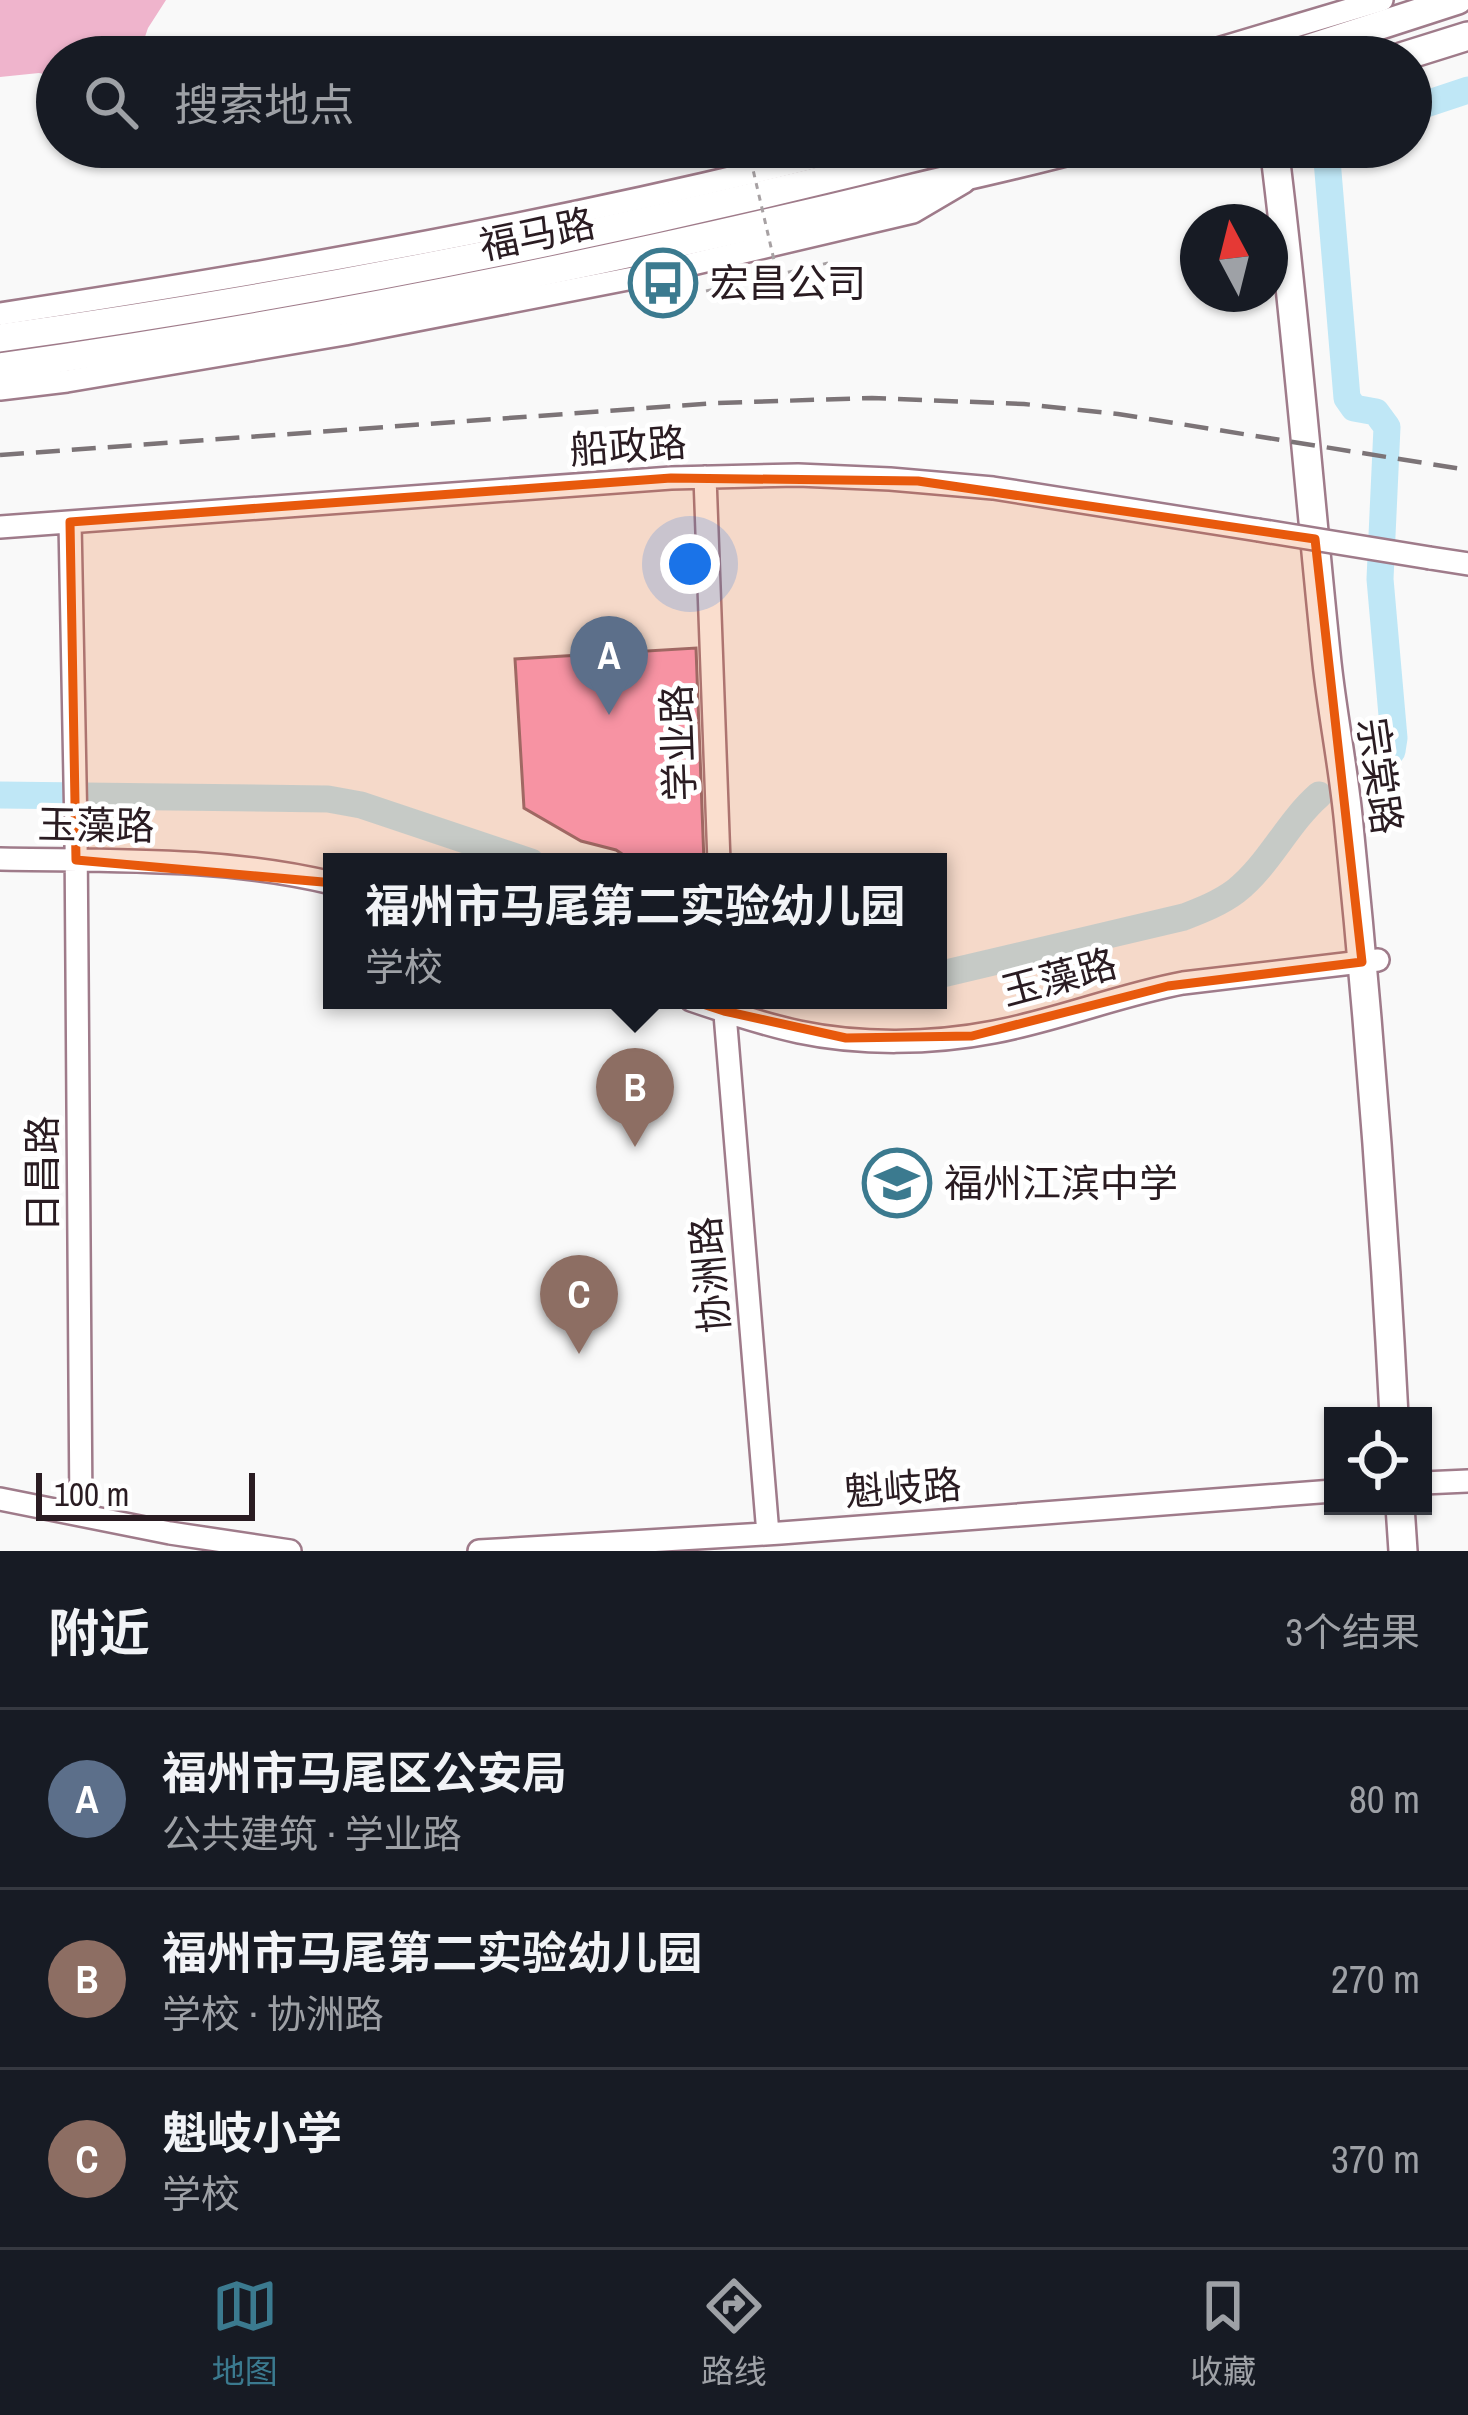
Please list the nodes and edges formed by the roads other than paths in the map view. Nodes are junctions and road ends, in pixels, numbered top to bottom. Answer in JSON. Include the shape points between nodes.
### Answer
{"nodes":[{"id":1,"x":1382,"y":0,"type":"edge"},
{"id":2,"x":1457,"y":0,"type":"edge"},
{"id":3,"x":1261,"y":36,"type":"edge"},
{"id":4,"x":1346,"y":36,"type":"edge"},
{"id":5,"x":1468,"y":36,"type":"edge"},
{"id":6,"x":1432,"y":47,"type":"edge"},
{"id":7,"x":764,"y":168,"type":"edge"},
{"id":8,"x":870,"y":168,"type":"edge"},
{"id":9,"x":998,"y":168,"type":"edge"},
{"id":10,"x":1276,"y":168,"type":"edge"},
{"id":11,"x":1294,"y":168,"type":"edge"},
{"id":12,"x":982,"y":172,"type":"junction"},
{"id":13,"x":0,"y":314,"type":"edge"},
{"id":14,"x":0,"y":338,"type":"edge"},
{"id":15,"x":0,"y":367,"type":"edge"},
{"id":16,"x":0,"y":389,"type":"edge"},
{"id":17,"x":705,"y":477,"type":"junction"},
{"id":18,"x":70,"y":522,"type":"junction"},
{"id":19,"x":0,"y":526,"type":"edge"},
{"id":20,"x":1468,"y":564,"type":"edge"},
{"id":21,"x":719,"y":853,"type":"edge"},
{"id":22,"x":0,"y":859,"type":"edge"},
{"id":23,"x":76,"y":860,"type":"junction"},
{"id":24,"x":323,"y":881,"type":"edge"},
{"id":25,"x":1370,"y":961,"type":"junction"},
{"id":26,"x":724,"y":1009,"type":"edge"},
{"id":27,"x":735,"y":1009,"type":"edge"},
{"id":28,"x":1394,"y":1407,"type":"edge"},
{"id":29,"x":1411,"y":1407,"type":"edge"},
{"id":30,"x":1468,"y":1480,"type":"edge"},
{"id":31,"x":1432,"y":1482,"type":"edge"},
{"id":32,"x":1324,"y":1493,"type":"edge"},
{"id":33,"x":0,"y":1498,"type":"edge"},
{"id":34,"x":81,"y":1515,"type":"junction"},
{"id":35,"x":1401,"y":1515,"type":"edge"},
{"id":36,"x":1419,"y":1515,"type":"edge"},
{"id":37,"x":768,"y":1534,"type":"junction"},
{"id":38,"x":290,"y":1551,"type":"edge"},
{"id":39,"x":478,"y":1551,"type":"edge"},
{"id":40,"x":1403,"y":1551,"type":"edge"},
{"id":41,"x":1420,"y":1551,"type":"edge"}],
"edges":[{"from":1,"to":3,"type":"street"},
{"from":2,"to":4,"type":"main road"},
{"from":5,"to":6,"type":"main road"},
{"from":7,"to":13,"type":"street","via":[[467,236]]},
{"from":8,"to":14,"type":"main road","name":"福马路","via":[[537,245]]},
{"from":9,"to":12,"type":"main road","name":"福马路"},
{"from":10,"to":25,"type":"main road","name":"宗棠路","via":[[1331,708]]},
{"from":11,"to":25,"type":"main road","name":"宗棠路"},
{"from":12,"to":15,"type":"main road","name":"福马路","via":[[541,274]]},
{"from":12,"to":16,"type":"street","via":[[913,212],[634,278]]},
{"from":17,"to":18,"type":"street","name":"船政路"},
{"from":17,"to":20,"type":"street","name":"船政路","bridge":true,"via":[[969,485]]},
{"from":17,"to":21,"type":"street","name":"学业路"},
{"from":18,"to":19,"type":"street","name":"船政路"},
{"from":18,"to":23,"type":"street","name":"日昌路"},
{"from":22,"to":23,"type":"street","name":"玉藻路"},
{"from":23,"to":24,"type":"street","name":"玉藻路","via":[[250,868]]},
{"from":23,"to":34,"type":"street","name":"日昌路"},
{"from":25,"to":27,"type":"street","name":"玉藻路","via":[[1183,983],[955,1038],[828,1036]]},
{"from":25,"to":28,"type":"main road","name":"宗棠路"},
{"from":25,"to":29,"type":"main road","name":"宗棠路"},
{"from":26,"to":37,"type":"street","name":"协洲路"},
{"from":30,"to":31,"type":"street"},
{"from":32,"to":37,"type":"street","name":"魁岐路"},
{"from":33,"to":34,"type":"street"},
{"from":34,"to":38,"type":"street"},
{"from":35,"to":40,"type":"main road"},
{"from":36,"to":41,"type":"main road"},
{"from":37,"to":39,"type":"street","name":"魁岐路"}]}
